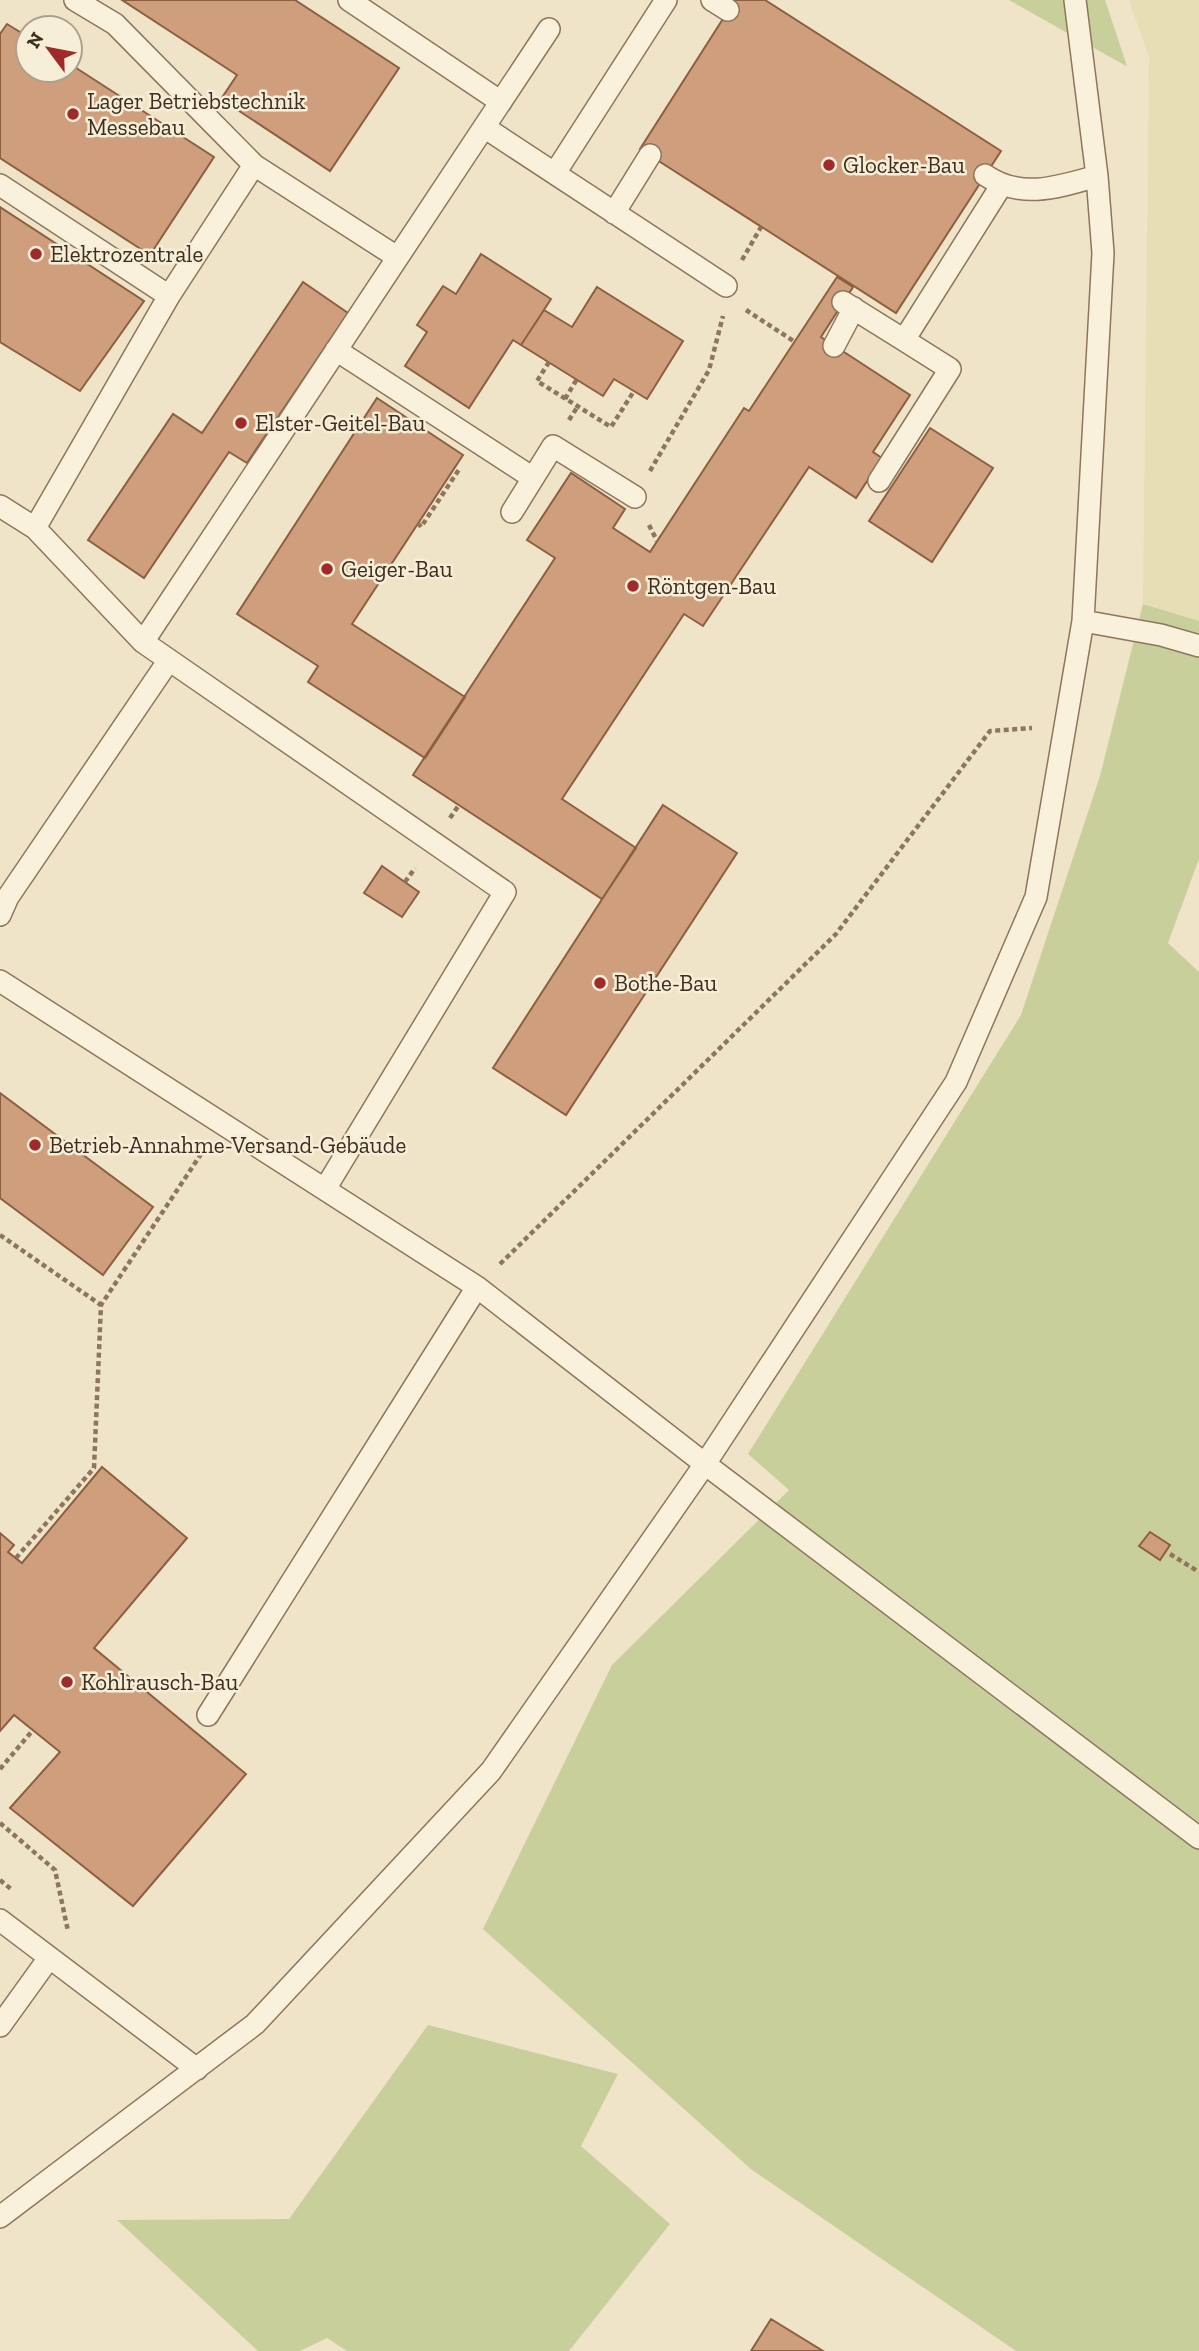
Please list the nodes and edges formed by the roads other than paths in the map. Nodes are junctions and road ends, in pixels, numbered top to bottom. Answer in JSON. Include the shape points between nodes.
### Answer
{"nodes":[{"id":1,"x":75,"y":0,"type":"edge"},
{"id":2,"x":349,"y":0,"type":"edge"},
{"id":3,"x":666,"y":0,"type":"edge"},
{"id":4,"x":1075,"y":0,"type":"edge"},
{"id":5,"x":549,"y":29,"type":"dead end"},
{"id":6,"x":501,"y":102,"type":"junction"},
{"id":7,"x":484,"y":127,"type":"junction"},
{"id":8,"x":650,"y":155,"type":"dead end"},
{"id":9,"x":254,"y":166,"type":"junction"},
{"id":10,"x":555,"y":173,"type":"junction"},
{"id":11,"x":1097,"y":176,"type":"junction"},
{"id":12,"x":0,"y":185,"type":"edge"},
{"id":13,"x":614,"y":213,"type":"junction"},
{"id":14,"x":397,"y":257,"type":"junction"},
{"id":15,"x":726,"y":286,"type":"dead end"},
{"id":16,"x":169,"y":296,"type":"junction"},
{"id":17,"x":904,"y":340,"type":"junction"},
{"id":18,"x":834,"y":346,"type":"dead end"},
{"id":19,"x":336,"y":351,"type":"junction"},
{"id":20,"x":533,"y":478,"type":"junction"},
{"id":21,"x":879,"y":481,"type":"dead end"},
{"id":22,"x":635,"y":497,"type":"road end"},
{"id":23,"x":0,"y":506,"type":"edge"},
{"id":24,"x":512,"y":512,"type":"dead end"},
{"id":25,"x":34,"y":528,"type":"junction"},
{"id":26,"x":1083,"y":621,"type":"junction"},
{"id":27,"x":143,"y":642,"type":"junction"},
{"id":28,"x":1199,"y":646,"type":"edge"},
{"id":29,"x":169,"y":660,"type":"junction"},
{"id":30,"x":0,"y":915,"type":"edge"},
{"id":31,"x":0,"y":981,"type":"edge"},
{"id":32,"x":325,"y":1189,"type":"junction"},
{"id":33,"x":477,"y":1287,"type":"junction"},
{"id":34,"x":705,"y":1464,"type":"junction"},
{"id":35,"x":208,"y":1715,"type":"dead end"},
{"id":36,"x":1199,"y":1838,"type":"edge"},
{"id":37,"x":0,"y":1920,"type":"edge"},
{"id":38,"x":49,"y":1958,"type":"junction"},
{"id":39,"x":0,"y":2026,"type":"edge"},
{"id":40,"x":197,"y":2069,"type":"junction"},
{"id":41,"x":0,"y":2217,"type":"edge"}],
"edges":[{"from":1,"to":9,"type":"lane","via":[[115,24]]},
{"from":2,"to":6,"type":"lane"},
{"from":3,"to":10,"type":"lane"},
{"from":4,"to":11,"type":"lane"},
{"from":5,"to":6,"type":"lane"},
{"from":6,"to":7,"type":"lane"},
{"from":7,"to":10,"type":"lane"},
{"from":7,"to":14,"type":"lane"},
{"from":8,"to":13,"type":"lane"},
{"from":9,"to":14,"type":"lane"},
{"from":9,"to":16,"type":"lane"},
{"from":10,"to":13,"type":"lane"},
{"from":11,"to":17,"type":"lane","via":[[1047,190],[993,181]]},
{"from":11,"to":26,"type":"lane","via":[[1103,253]]},
{"from":12,"to":16,"type":"lane"},
{"from":13,"to":15,"type":"lane"},
{"from":14,"to":19,"type":"lane"},
{"from":16,"to":25,"type":"lane"},
{"from":17,"to":18,"type":"lane","via":[[849,305]]},
{"from":17,"to":21,"type":"lane","via":[[950,369],[899,430]]},
{"from":19,"to":20,"type":"lane"},
{"from":19,"to":27,"type":"lane"},
{"from":20,"to":22,"type":"lane","via":[[553,446]]},
{"from":20,"to":24,"type":"lane"},
{"from":23,"to":25,"type":"lane"},
{"from":25,"to":27,"type":"lane"},
{"from":26,"to":28,"type":"lane"},
{"from":26,"to":34,"type":"lane","via":[[1036,897],[956,1082]]},
{"from":27,"to":29,"type":"lane"},
{"from":29,"to":30,"type":"lane"},
{"from":29,"to":32,"type":"lane","via":[[505,892]]},
{"from":31,"to":32,"type":"lane"},
{"from":32,"to":33,"type":"lane"},
{"from":33,"to":34,"type":"lane"},
{"from":33,"to":35,"type":"lane"},
{"from":34,"to":36,"type":"lane"},
{"from":34,"to":40,"type":"lane","via":[[491,1772],[255,2024]]},
{"from":37,"to":38,"type":"lane"},
{"from":38,"to":39,"type":"lane"},
{"from":38,"to":40,"type":"lane"},
{"from":40,"to":41,"type":"lane"}]}
